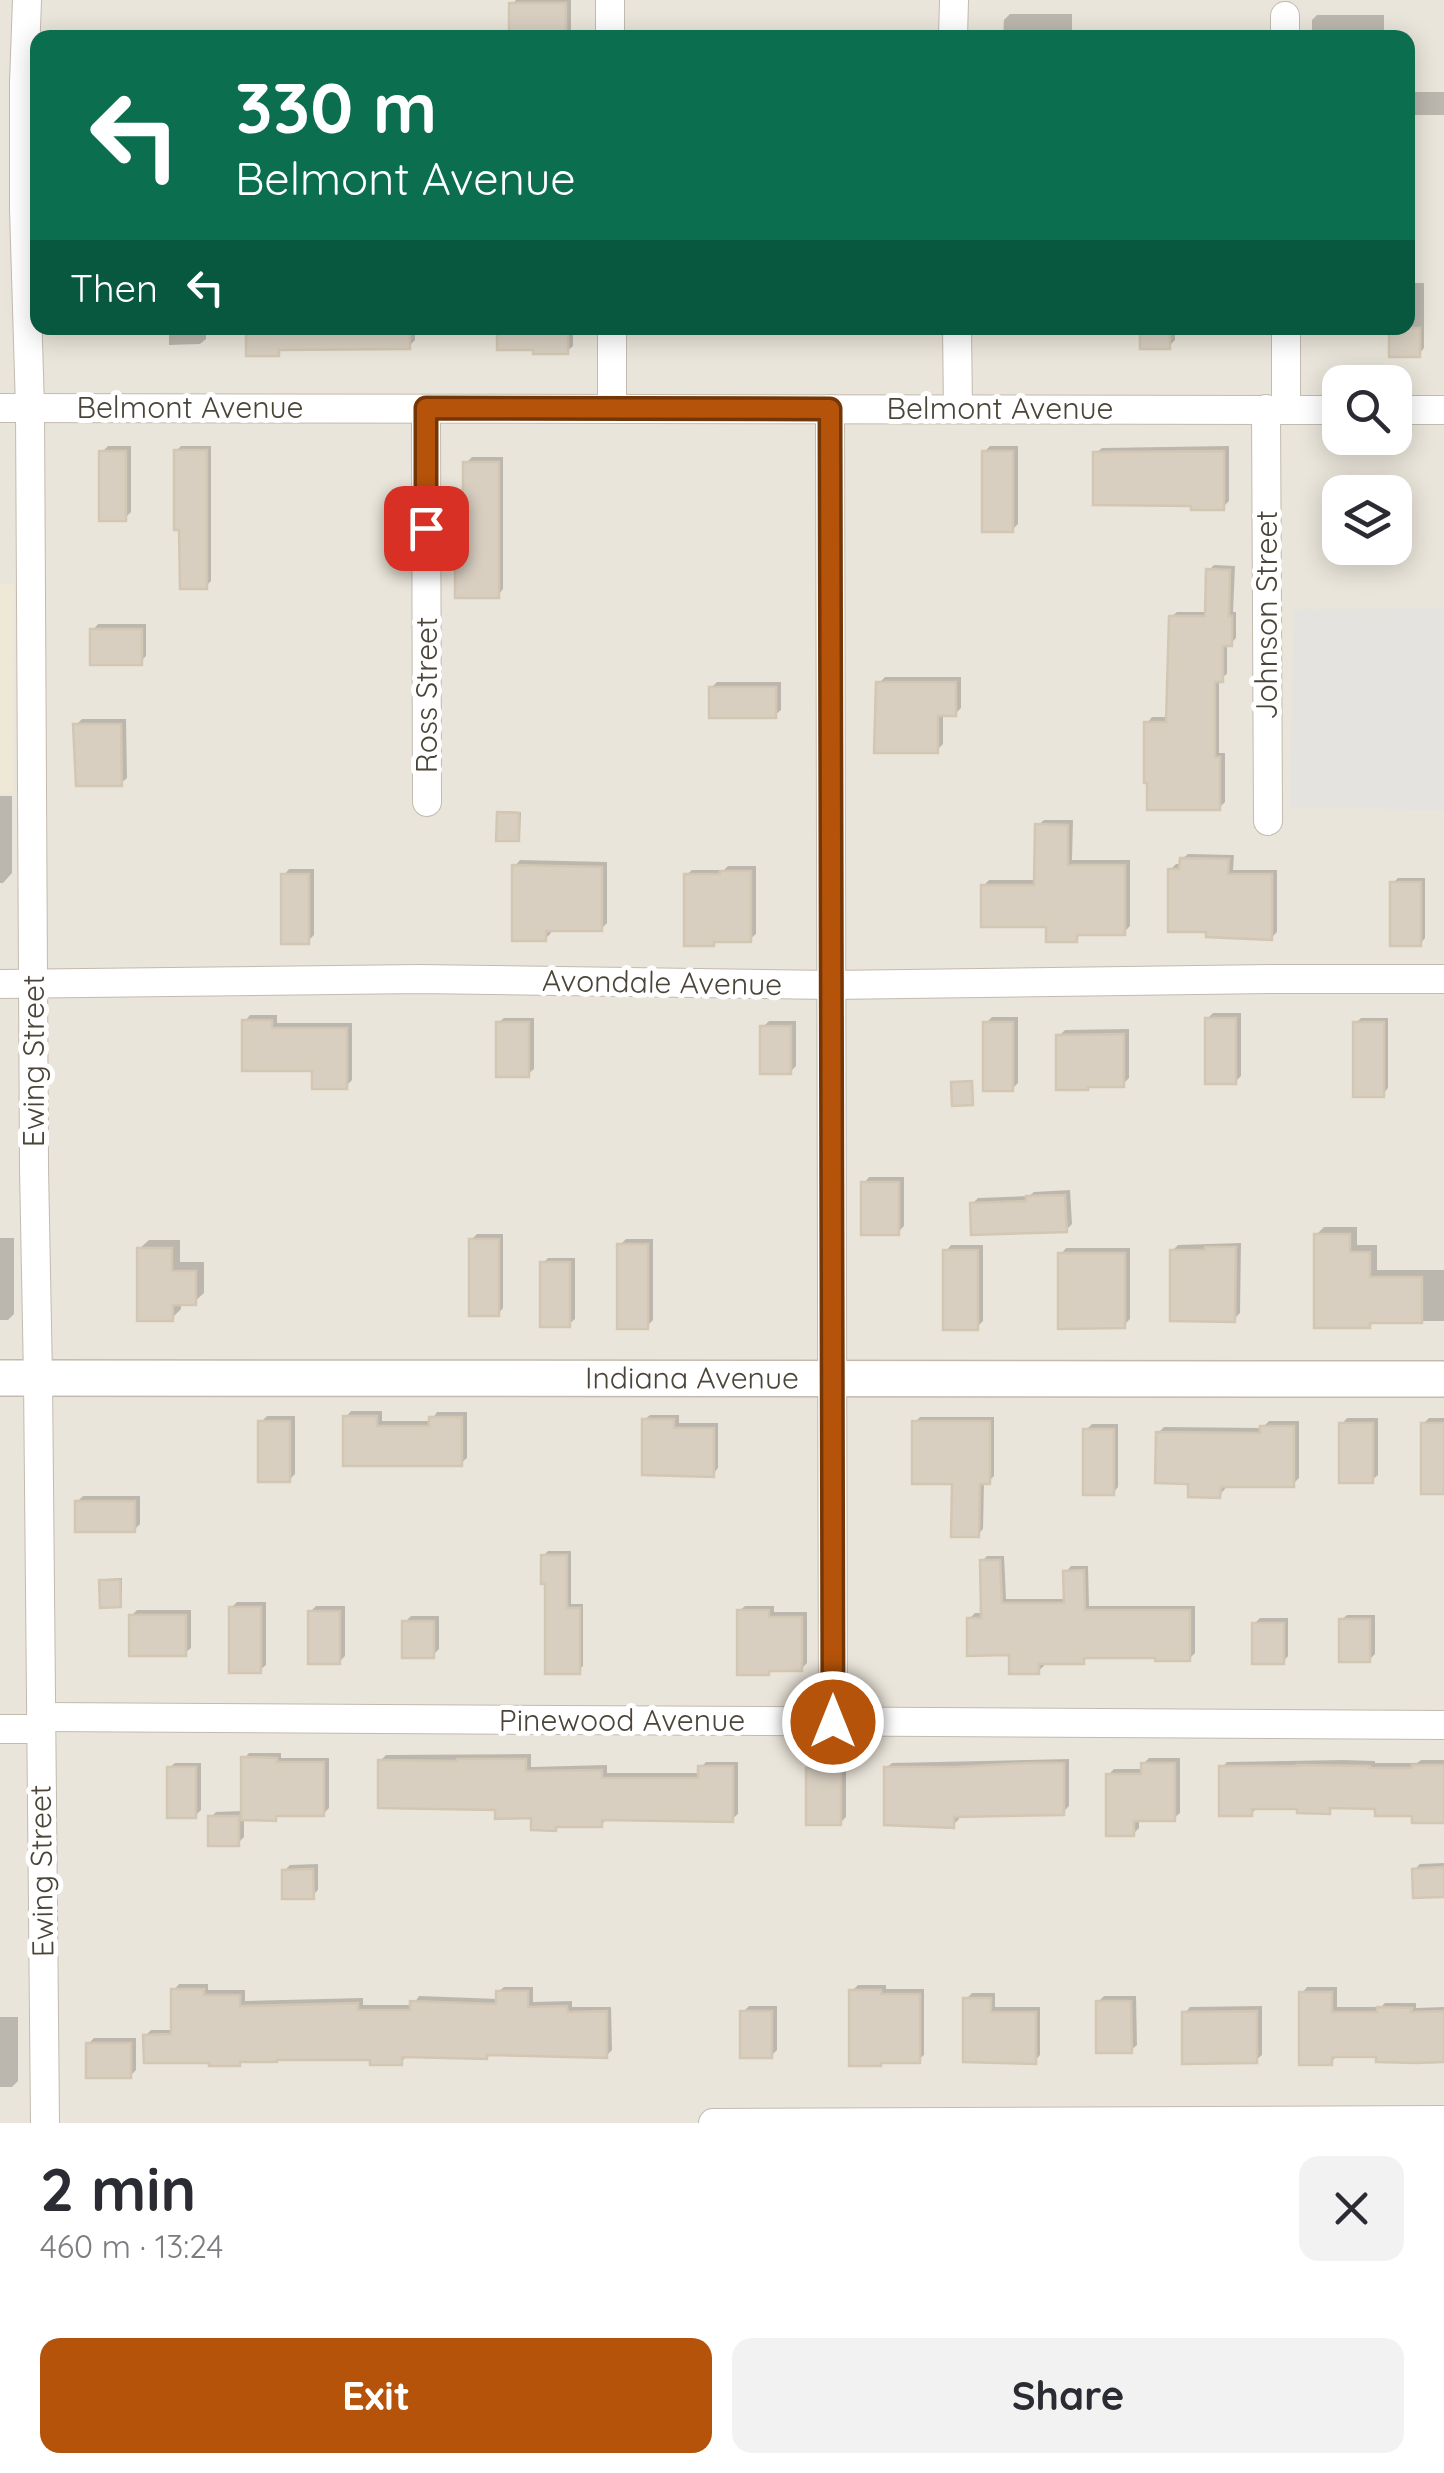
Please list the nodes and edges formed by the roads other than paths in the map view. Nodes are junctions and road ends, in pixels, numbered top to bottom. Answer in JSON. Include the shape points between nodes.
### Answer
{"nodes":[{"id":1,"x":27,"y":0,"type":"edge"},
{"id":2,"x":610,"y":0,"type":"edge"},
{"id":3,"x":954,"y":0,"type":"edge"},
{"id":4,"x":610,"y":30,"type":"edge"},
{"id":5,"x":954,"y":30,"type":"edge"},
{"id":6,"x":612,"y":335,"type":"edge"},
{"id":7,"x":957,"y":335,"type":"edge"},
{"id":8,"x":1285,"y":335,"type":"edge"},
{"id":9,"x":0,"y":408,"type":"edge"},
{"id":10,"x":30,"y":408,"type":"junction"},
{"id":11,"x":426,"y":408,"type":"junction"},
{"id":12,"x":612,"y":408,"type":"junction"},
{"id":13,"x":830,"y":409,"type":"junction"},
{"id":14,"x":958,"y":409,"type":"junction"},
{"id":15,"x":1276,"y":410,"type":"junction"},
{"id":16,"x":1322,"y":410,"type":"edge"},
{"id":17,"x":1412,"y":410,"type":"edge"},
{"id":18,"x":1444,"y":410,"type":"edge"},
{"id":19,"x":427,"y":802,"type":"dead end"},
{"id":20,"x":1268,"y":821,"type":"dead end"},
{"id":21,"x":1444,"y":980,"type":"edge"},
{"id":22,"x":0,"y":984,"type":"edge"},
{"id":23,"x":34,"y":984,"type":"junction"},
{"id":24,"x":831,"y":985,"type":"junction"},
{"id":25,"x":0,"y":1378,"type":"edge"},
{"id":26,"x":38,"y":1378,"type":"junction"},
{"id":27,"x":832,"y":1379,"type":"junction"},
{"id":28,"x":1444,"y":1379,"type":"edge"},
{"id":29,"x":833,"y":1722,"type":"junction"},
{"id":30,"x":41,"y":1723,"type":"junction"},
{"id":31,"x":1444,"y":1725,"type":"edge"},
{"id":32,"x":0,"y":1729,"type":"edge"},
{"id":33,"x":1444,"y":2120,"type":"edge"},
{"id":34,"x":45,"y":2123,"type":"edge"},
{"id":35,"x":713,"y":2123,"type":"edge"}],
"edges":[{"from":1,"to":10,"type":"street","name":"Ewing Street"},
{"from":2,"to":4,"type":"street"},
{"from":3,"to":5,"type":"street"},
{"from":6,"to":12,"type":"street"},
{"from":7,"to":14,"type":"street"},
{"from":8,"to":15,"type":"street","name":"Johnson Street"},
{"from":9,"to":10,"type":"street","name":"Belmont Avenue"},
{"from":10,"to":11,"type":"street","name":"Belmont Avenue"},
{"from":10,"to":23,"type":"street","name":"Ewing Street"},
{"from":11,"to":12,"type":"street","name":"Belmont Avenue"},
{"from":11,"to":19,"type":"street","name":"Ross Street"},
{"from":12,"to":13,"type":"street","name":"Belmont Avenue"},
{"from":13,"to":14,"type":"street","name":"Belmont Avenue"},
{"from":13,"to":24,"type":"street"},
{"from":14,"to":15,"type":"street","name":"Belmont Avenue"},
{"from":15,"to":16,"type":"street","name":"Belmont Avenue"},
{"from":15,"to":20,"type":"street","name":"Johnson Street"},
{"from":17,"to":18,"type":"street"},
{"from":21,"to":24,"type":"street","name":"Avondale Avenue"},
{"from":22,"to":23,"type":"street","name":"Avondale Avenue"},
{"from":23,"to":24,"type":"street","name":"Avondale Avenue","via":[[419,979]]},
{"from":23,"to":26,"type":"street","name":"Ewing Street"},
{"from":24,"to":27,"type":"street"},
{"from":25,"to":26,"type":"street","name":"Indiana Avenue"},
{"from":26,"to":27,"type":"street","name":"Indiana Avenue"},
{"from":26,"to":30,"type":"street","name":"Ewing Street"},
{"from":27,"to":28,"type":"street","name":"Indiana Avenue"},
{"from":27,"to":29,"type":"street"},
{"from":29,"to":30,"type":"street","name":"Pinewood Avenue"},
{"from":29,"to":31,"type":"street","name":"Pinewood Avenue"},
{"from":30,"to":32,"type":"street","name":"Pinewood Avenue"},
{"from":30,"to":34,"type":"street","name":"Ewing Street"},
{"from":33,"to":35,"type":"street"}]}
